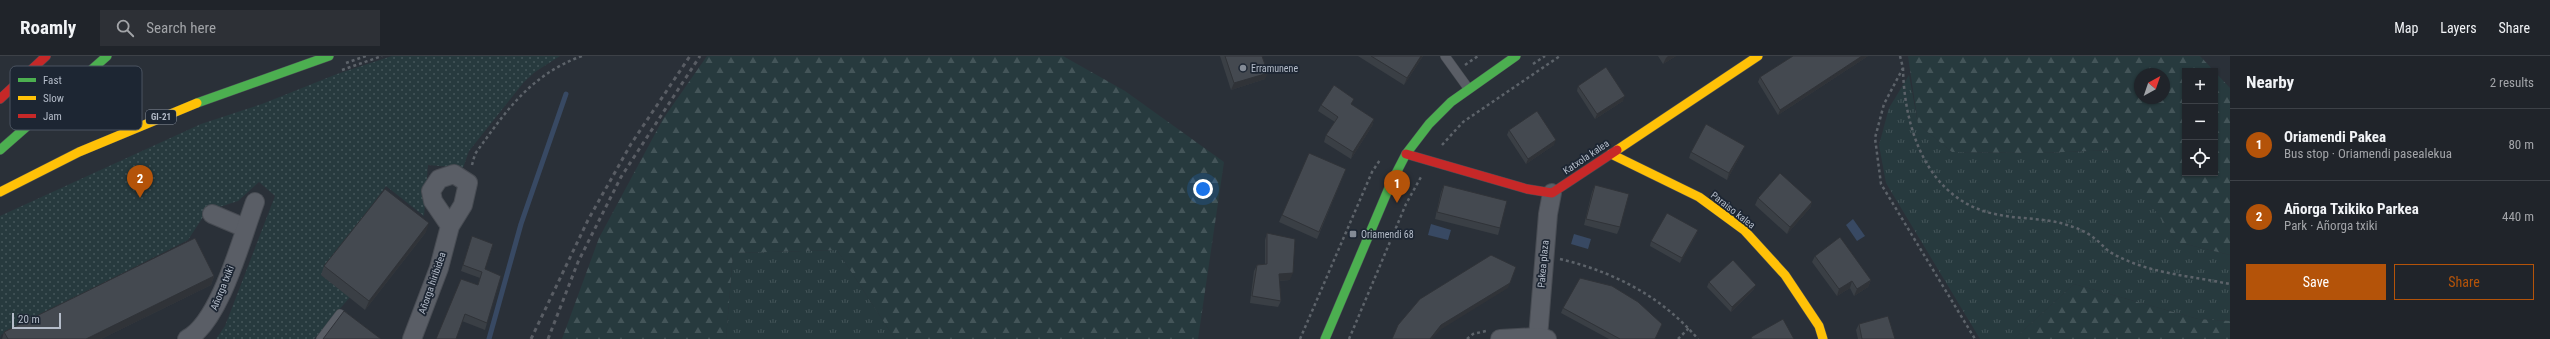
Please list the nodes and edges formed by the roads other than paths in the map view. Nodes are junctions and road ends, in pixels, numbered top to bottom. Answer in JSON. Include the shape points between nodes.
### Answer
{"nodes":[{"id":1,"x":46,"y":56,"type":"edge"},
{"id":2,"x":107,"y":56,"type":"edge"},
{"id":3,"x":329,"y":56,"type":"edge"},
{"id":4,"x":1445,"y":56,"type":"edge"},
{"id":5,"x":1516,"y":56,"type":"edge"},
{"id":6,"x":1758,"y":56,"type":"edge"},
{"id":7,"x":35,"y":66,"type":"edge"},
{"id":8,"x":96,"y":66,"type":"edge"},
{"id":9,"x":1468,"y":88,"type":"junction"},
{"id":10,"x":10,"y":90,"type":"edge"},
{"id":11,"x":0,"y":99,"type":"edge"},
{"id":12,"x":142,"y":125,"type":"edge"},
{"id":13,"x":23,"y":130,"type":"edge"},
{"id":14,"x":131,"y":130,"type":"edge"},
{"id":15,"x":0,"y":150,"type":"edge"},
{"id":16,"x":1406,"y":154,"type":"junction"},
{"id":17,"x":1611,"y":154,"type":"junction"},
{"id":18,"x":0,"y":192,"type":"edge"},
{"id":19,"x":1552,"y":193,"type":"junction"},
{"id":20,"x":255,"y":202,"type":"dead end"},
{"id":21,"x":212,"y":214,"type":"dead end"},
{"id":22,"x":450,"y":226,"type":"junction"},
{"id":23,"x":245,"y":228,"type":"junction"},
{"id":24,"x":357,"y":327,"type":"edge"},
{"id":25,"x":1496,"y":334,"type":"edge"},
{"id":26,"x":1542,"y":338,"type":"edge"},
{"id":27,"x":186,"y":339,"type":"edge"},
{"id":28,"x":321,"y":339,"type":"edge"},
{"id":29,"x":412,"y":339,"type":"edge"},
{"id":30,"x":1325,"y":339,"type":"edge"},
{"id":31,"x":1823,"y":339,"type":"edge"}],
"edges":[{"from":1,"to":7,"type":"main road"},
{"from":2,"to":8,"type":"main road"},
{"from":3,"to":12,"type":"main road","number":"GI-21","via":[[230,90]]},
{"from":4,"to":9,"type":"lane"},
{"from":5,"to":9,"type":"main road"},
{"from":6,"to":17,"type":"main road","name":"Katxola kalea"},
{"from":9,"to":16,"type":"main road","via":[[1429,124]]},
{"from":10,"to":11,"type":"main road"},
{"from":13,"to":15,"type":"main road"},
{"from":14,"to":18,"type":"main road","number":"GI-21","via":[[64,159]]},
{"from":16,"to":19,"type":"main road","via":[[1526,189]]},
{"from":16,"to":30,"type":"main road","via":[[1391,183]]},
{"from":17,"to":19,"type":"main road","name":"Katxola kalea"},
{"from":17,"to":31,"type":"main road","name":"Paraiso kalea","via":[[1699,197],[1744,230],[1785,275],[1819,326]]},
{"from":19,"to":26,"type":"street","name":"Pakea plaza","via":[[1548,214]]},
{"from":20,"to":23,"type":"street","name":"Añorga txiki"},
{"from":21,"to":23,"type":"street"},
{"from":22,"to":22,"type":"street","name":"Añorga hiribidea","via":[[433,201],[431,191],[439,179],[454,174],[468,183],[464,205]]},
{"from":22,"to":29,"type":"street","name":"Añorga hiribidea","via":[[439,268]]},
{"from":23,"to":27,"type":"street","name":"Añorga txiki","via":[[216,307],[202,326]]},
{"from":24,"to":28,"type":"lane","via":[[340,314]]},
{"from":25,"to":26,"type":"street","name":"Pakea plaza"}]}
